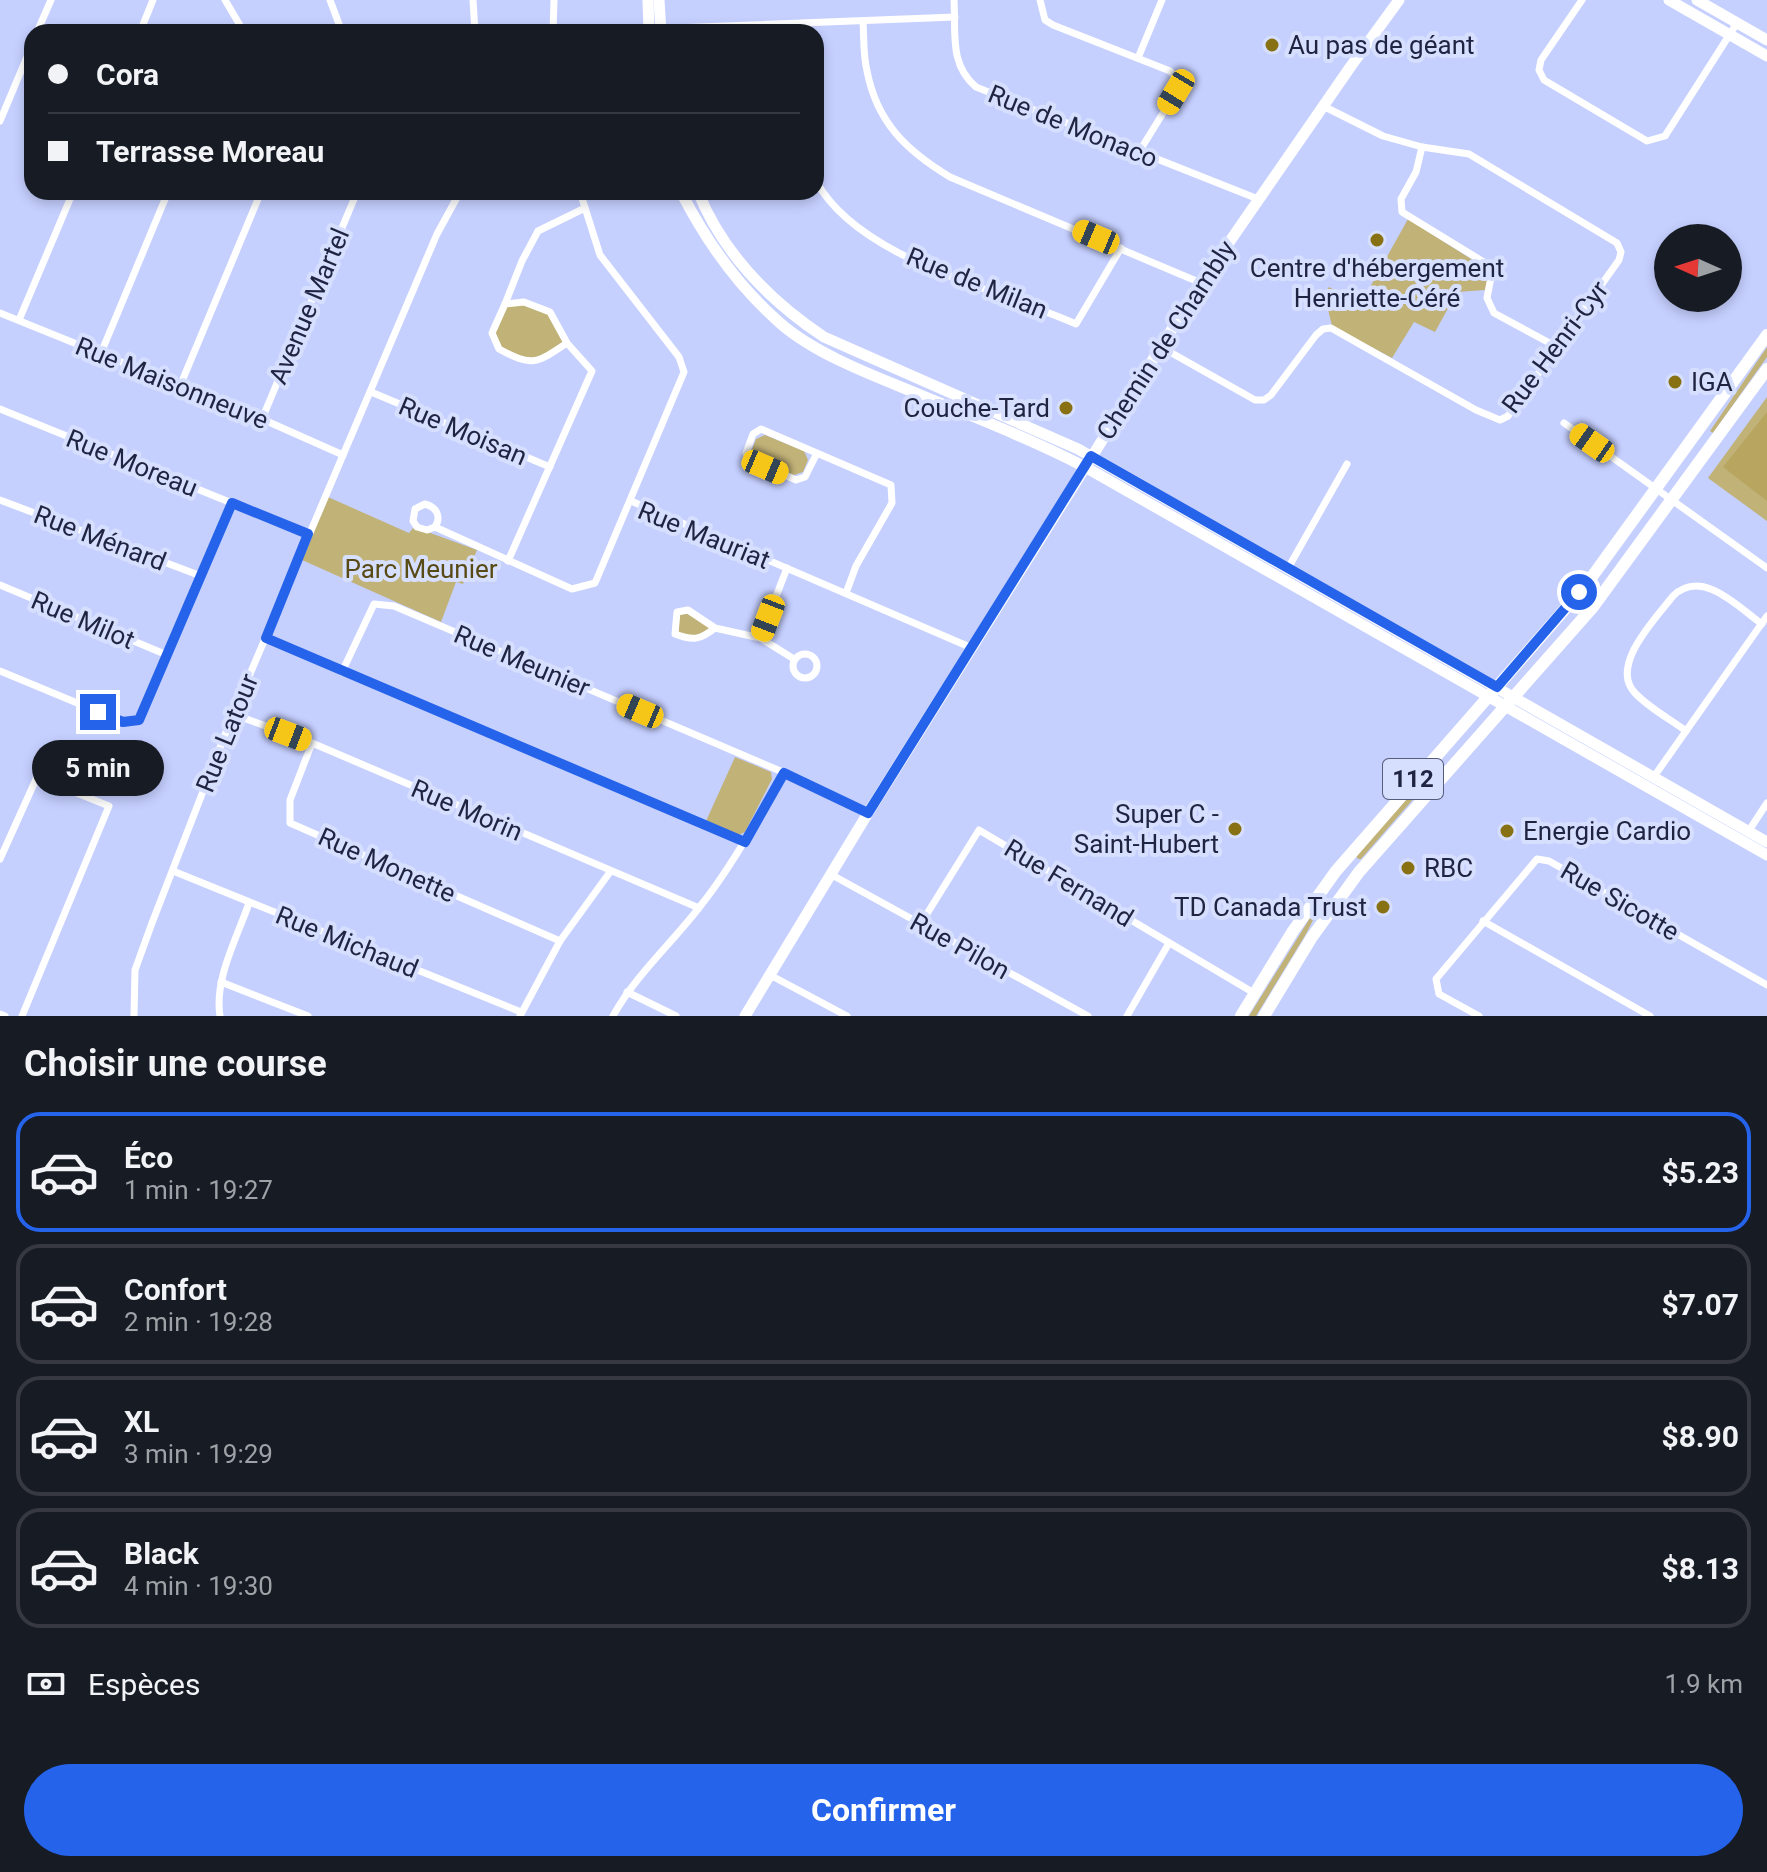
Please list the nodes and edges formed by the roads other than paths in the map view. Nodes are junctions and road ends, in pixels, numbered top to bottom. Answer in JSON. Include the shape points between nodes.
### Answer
{"nodes":[{"id":1,"x":51,"y":0,"type":"edge"},
{"id":2,"x":153,"y":0,"type":"edge"},
{"id":3,"x":225,"y":0,"type":"edge"},
{"id":4,"x":330,"y":0,"type":"edge"},
{"id":5,"x":473,"y":0,"type":"edge"},
{"id":6,"x":554,"y":0,"type":"edge"},
{"id":7,"x":648,"y":0,"type":"edge"},
{"id":8,"x":659,"y":0,"type":"edge"},
{"id":9,"x":954,"y":0,"type":"edge"},
{"id":10,"x":1040,"y":0,"type":"edge"},
{"id":11,"x":1162,"y":0,"type":"edge"},
{"id":12,"x":1399,"y":0,"type":"edge"},
{"id":13,"x":1582,"y":0,"type":"edge"},
{"id":14,"x":1697,"y":0,"type":"edge"},
{"id":15,"x":1675,"y":1,"type":"edge"},
{"id":16,"x":955,"y":17,"type":"junction"},
{"id":17,"x":863,"y":21,"type":"junction"},
{"id":18,"x":1737,"y":23,"type":"junction"},
{"id":19,"x":40,"y":24,"type":"edge"},
{"id":20,"x":143,"y":24,"type":"edge"},
{"id":21,"x":239,"y":24,"type":"edge"},
{"id":22,"x":339,"y":24,"type":"edge"},
{"id":23,"x":474,"y":24,"type":"edge"},
{"id":24,"x":553,"y":24,"type":"edge"},
{"id":25,"x":654,"y":24,"type":"edge"},
{"id":26,"x":656,"y":24,"type":"edge"},
{"id":27,"x":822,"y":24,"type":"edge"},
{"id":28,"x":1728,"y":35,"type":"junction"},
{"id":29,"x":1767,"y":40,"type":"edge"},
{"id":30,"x":1767,"y":56,"type":"edge"},
{"id":31,"x":1138,"y":58,"type":"junction"},
{"id":32,"x":24,"y":64,"type":"edge"},
{"id":33,"x":1323,"y":106,"type":"junction"},
{"id":34,"x":0,"y":121,"type":"edge"},
{"id":35,"x":1422,"y":147,"type":"junction"},
{"id":36,"x":1139,"y":152,"type":"junction"},
{"id":37,"x":824,"y":196,"type":"edge"},
{"id":38,"x":1258,"y":199,"type":"junction"},
{"id":39,"x":70,"y":200,"type":"edge"},
{"id":40,"x":165,"y":200,"type":"edge"},
{"id":41,"x":258,"y":200,"type":"edge"},
{"id":42,"x":354,"y":200,"type":"edge"},
{"id":43,"x":456,"y":200,"type":"edge"},
{"id":44,"x":582,"y":200,"type":"edge"},
{"id":45,"x":685,"y":200,"type":"edge"},
{"id":46,"x":702,"y":200,"type":"edge"},
{"id":47,"x":585,"y":208,"type":"junction"},
{"id":48,"x":1121,"y":248,"type":"junction"},
{"id":49,"x":1201,"y":283,"type":"junction"},
{"id":50,"x":505,"y":304,"type":"junction"},
{"id":51,"x":0,"y":313,"type":"edge"},
{"id":52,"x":19,"y":320,"type":"junction"},
{"id":53,"x":1767,"y":335,"type":"edge"},
{"id":54,"x":567,"y":343,"type":"junction"},
{"id":55,"x":1161,"y":347,"type":"junction"},
{"id":56,"x":1557,"y":347,"type":"junction"},
{"id":57,"x":101,"y":353,"type":"junction"},
{"id":58,"x":1767,"y":369,"type":"edge"},
{"id":59,"x":180,"y":386,"type":"junction"},
{"id":60,"x":371,"y":392,"type":"junction"},
{"id":61,"x":0,"y":409,"type":"edge"},
{"id":62,"x":262,"y":419,"type":"junction"},
{"id":63,"x":1564,"y":423,"type":"dead end"},
{"id":64,"x":817,"y":453,"type":"junction"},
{"id":65,"x":343,"y":455,"type":"junction"},
{"id":66,"x":1088,"y":462,"type":"junction"},
{"id":67,"x":1347,"y":464,"type":"dead end"},
{"id":68,"x":550,"y":467,"type":"junction"},
{"id":69,"x":1656,"y":489,"type":"junction"},
{"id":70,"x":0,"y":500,"type":"edge"},
{"id":71,"x":631,"y":501,"type":"junction"},
{"id":72,"x":1672,"y":501,"type":"junction"},
{"id":73,"x":232,"y":503,"type":"junction"},
{"id":74,"x":435,"y":527,"type":"dead end"},
{"id":75,"x":308,"y":534,"type":"junction"},
{"id":76,"x":508,"y":561,"type":"junction"},
{"id":77,"x":787,"y":568,"type":"junction"},
{"id":78,"x":1767,"y":568,"type":"edge"},
{"id":79,"x":1285,"y":574,"type":"junction"},
{"id":80,"x":201,"y":576,"type":"junction"},
{"id":81,"x":0,"y":585,"type":"edge"},
{"id":82,"x":846,"y":593,"type":"junction"},
{"id":83,"x":1767,"y":616,"type":"edge"},
{"id":84,"x":1347,"y":617,"type":"junction"},
{"id":85,"x":1381,"y":621,"type":"junction"},
{"id":86,"x":1762,"y":624,"type":"junction"},
{"id":87,"x":715,"y":628,"type":"junction"},
{"id":88,"x":266,"y":638,"type":"junction"},
{"id":89,"x":760,"y":638,"type":"junction"},
{"id":90,"x":972,"y":648,"type":"junction"},
{"id":91,"x":167,"y":655,"type":"junction"},
{"id":92,"x":794,"y":659,"type":"dead end"},
{"id":93,"x":0,"y":671,"type":"edge"},
{"id":94,"x":342,"y":672,"type":"junction"},
{"id":95,"x":1492,"y":692,"type":"junction"},
{"id":96,"x":1509,"y":701,"type":"junction"},
{"id":97,"x":233,"y":714,"type":"junction"},
{"id":98,"x":1686,"y":731,"type":"junction"},
{"id":99,"x":312,"y":743,"type":"junction"},
{"id":100,"x":784,"y":773,"type":"junction"},
{"id":101,"x":1653,"y":778,"type":"junction"},
{"id":102,"x":1767,"y":803,"type":"edge"},
{"id":103,"x":868,"y":813,"type":"junction"},
{"id":104,"x":1748,"y":832,"type":"junction"},
{"id":105,"x":745,"y":842,"type":"junction"},
{"id":106,"x":1767,"y":842,"type":"edge"},
{"id":107,"x":1767,"y":855,"type":"edge"},
{"id":108,"x":0,"y":859,"type":"edge"},
{"id":109,"x":173,"y":871,"type":"junction"},
{"id":110,"x":610,"y":872,"type":"junction"},
{"id":111,"x":832,"y":875,"type":"junction"},
{"id":112,"x":249,"y":903,"type":"junction"},
{"id":113,"x":699,"y":908,"type":"junction"},
{"id":114,"x":1483,"y":921,"type":"junction"},
{"id":115,"x":920,"y":925,"type":"junction"},
{"id":116,"x":560,"y":941,"type":"junction"},
{"id":117,"x":1169,"y":943,"type":"junction"},
{"id":118,"x":770,"y":975,"type":"junction"},
{"id":119,"x":221,"y":982,"type":"junction"},
{"id":120,"x":1767,"y":985,"type":"edge"},
{"id":121,"x":627,"y":992,"type":"junction"},
{"id":122,"x":1254,"y":993,"type":"junction"},
{"id":123,"x":521,"y":1014,"type":"edge"},
{"id":124,"x":22,"y":1016,"type":"edge"},
{"id":125,"x":134,"y":1016,"type":"edge"},
{"id":126,"x":220,"y":1016,"type":"edge"},
{"id":127,"x":308,"y":1016,"type":"edge"},
{"id":128,"x":613,"y":1016,"type":"edge"},
{"id":129,"x":676,"y":1016,"type":"edge"},
{"id":130,"x":745,"y":1016,"type":"edge"},
{"id":131,"x":847,"y":1016,"type":"edge"},
{"id":132,"x":1088,"y":1016,"type":"edge"},
{"id":133,"x":1127,"y":1016,"type":"edge"},
{"id":134,"x":1241,"y":1016,"type":"edge"},
{"id":135,"x":1264,"y":1016,"type":"edge"},
{"id":136,"x":1479,"y":1016,"type":"edge"},
{"id":137,"x":1650,"y":1016,"type":"edge"}],
"edges":[{"from":1,"to":19,"type":"street"},
{"from":2,"to":20,"type":"street"},
{"from":3,"to":21,"type":"street"},
{"from":4,"to":22,"type":"street"},
{"from":5,"to":23,"type":"street"},
{"from":6,"to":24,"type":"street"},
{"from":7,"to":25,"type":"street"},
{"from":8,"to":26,"type":"street"},
{"from":9,"to":16,"type":"street","name":"Rue de Monaco"},
{"from":10,"to":31,"type":"street","via":[[1045,20],[1053,25]]},
{"from":11,"to":31,"type":"street"},
{"from":12,"to":33,"type":"street","name":"Chemin de Chambly"},
{"from":13,"to":28,"type":"street","via":[[1539,70],[1544,80],[1647,141],[1665,136]]},
{"from":14,"to":18,"type":"street"},
{"from":15,"to":28,"type":"street"},
{"from":16,"to":17,"type":"street"},
{"from":16,"to":36,"type":"street","name":"Rue de Monaco","via":[[957,61],[976,87]]},
{"from":17,"to":27,"type":"street"},
{"from":17,"to":48,"type":"street","via":[[867,72],[879,106],[915,155],[950,177]]},
{"from":18,"to":28,"type":"street"},
{"from":18,"to":29,"type":"street"},
{"from":28,"to":30,"type":"street"},
{"from":31,"to":36,"type":"street","via":[[1177,78],[1176,92]]},
{"from":32,"to":34,"type":"street"},
{"from":33,"to":35,"type":"street","name":"Rue Henri-Cyr","via":[[1383,136]]},
{"from":33,"to":38,"type":"street","name":"Chemin de Chambly"},
{"from":35,"to":56,"type":"street","via":[[1401,199],[1402,212],[1487,264],[1487,298],[1494,313]]},
{"from":35,"to":56,"type":"street","name":"Rue Henri-Cyr","via":[[1469,154],[1617,243],[1619,260]]},
{"from":36,"to":38,"type":"street","name":"Rue de Monaco"},
{"from":37,"to":48,"type":"street","name":"Rue de Milan","via":[[868,235],[916,261],[1076,324]]},
{"from":38,"to":49,"type":"street","name":"Chemin de Chambly"},
{"from":39,"to":52,"type":"street"},
{"from":40,"to":57,"type":"street"},
{"from":41,"to":59,"type":"street"},
{"from":42,"to":62,"type":"street","name":"Avenue Martel"},
{"from":43,"to":60,"type":"street","name":"Rue Latour"},
{"from":44,"to":47,"type":"street"},
{"from":45,"to":66,"type":"street","via":[[721,258],[782,325],[878,378]]},
{"from":46,"to":66,"type":"street","via":[[730,249],[793,316],[824,337]]},
{"from":47,"to":50,"type":"street","via":[[538,231]]},
{"from":47,"to":71,"type":"street","via":[[600,255],[679,357],[684,372]]},
{"from":48,"to":49,"type":"street"},
{"from":49,"to":55,"type":"street","name":"Chemin de Chambly"},
{"from":50,"to":54,"type":"street","via":[[524,302],[550,312]]},
{"from":50,"to":54,"type":"street","via":[[492,333],[499,349],[539,362]]},
{"from":51,"to":52,"type":"street","name":"Rue Maisonneuve"},
{"from":52,"to":57,"type":"street","name":"Rue Maisonneuve"},
{"from":53,"to":69,"type":"main road","number":"112"},
{"from":54,"to":68,"type":"street","via":[[592,371]]},
{"from":55,"to":56,"type":"street","name":"Rue Henri-Cyr","via":[[1255,400],[1264,400],[1316,335],[1331,328],[1500,420]]},
{"from":55,"to":66,"type":"street","name":"Chemin de Chambly"},
{"from":57,"to":59,"type":"street","name":"Rue Maisonneuve"},
{"from":58,"to":72,"type":"main road","number":"112"},
{"from":59,"to":62,"type":"street","name":"Rue Maisonneuve"},
{"from":60,"to":65,"type":"street","name":"Rue Latour"},
{"from":60,"to":68,"type":"street","name":"Rue Moisan"},
{"from":61,"to":73,"type":"street","name":"Rue Moreau"},
{"from":62,"to":65,"type":"street","name":"Rue Maisonneuve"},
{"from":63,"to":69,"type":"street"},
{"from":64,"to":64,"type":"street","via":[[761,429],[753,434],[746,453],[750,460],[796,480],[805,477]]},
{"from":64,"to":82,"type":"street","via":[[891,485],[892,503]]},
{"from":65,"to":75,"type":"street","name":"Rue Latour"},
{"from":66,"to":79,"type":"street"},
{"from":66,"to":90,"type":"street","name":"Chemin de Chambly"},
{"from":67,"to":79,"type":"street"},
{"from":68,"to":76,"type":"street","name":"Rue Moisan"},
{"from":69,"to":72,"type":"street"},
{"from":69,"to":95,"type":"main road","number":"112","via":[[1586,585]]},
{"from":70,"to":80,"type":"street","name":"Rue Ménard"},
{"from":71,"to":76,"type":"street","name":"Rue Mauriat","via":[[595,583],[572,589]]},
{"from":71,"to":77,"type":"street","name":"Rue Mauriat"},
{"from":72,"to":78,"type":"street"},
{"from":72,"to":96,"type":"main road","number":"112","via":[[1593,607]]},
{"from":73,"to":75,"type":"street","name":"Rue Moreau"},
{"from":73,"to":80,"type":"street"},
{"from":74,"to":76,"type":"street","name":"Rue Mauriat"},
{"from":75,"to":88,"type":"street","name":"Rue Latour"},
{"from":77,"to":82,"type":"street","name":"Rue Mauriat"},
{"from":77,"to":89,"type":"street"},
{"from":79,"to":84,"type":"street"},
{"from":79,"to":85,"type":"street"},
{"from":80,"to":91,"type":"street"},
{"from":81,"to":91,"type":"street","name":"Rue Milot"},
{"from":82,"to":90,"type":"street","name":"Rue Mauriat"},
{"from":83,"to":86,"type":"street"},
{"from":84,"to":85,"type":"street"},
{"from":84,"to":95,"type":"street"},
{"from":85,"to":95,"type":"street"},
{"from":86,"to":98,"type":"street"},
{"from":86,"to":98,"type":"street","via":[[1712,589],[1691,585],[1673,596],[1632,652],[1626,669],[1632,690]]},
{"from":87,"to":87,"type":"street","via":[[688,610],[677,612],[675,634],[701,639]]},
{"from":87,"to":89,"type":"street"},
{"from":88,"to":94,"type":"street"},
{"from":88,"to":97,"type":"street","name":"Rue Latour"},
{"from":89,"to":92,"type":"street"},
{"from":90,"to":103,"type":"street","name":"Chemin de Chambly"},
{"from":91,"to":93,"type":"street","via":[[139,720],[123,722]]},
{"from":94,"to":100,"type":"street","name":"Rue Meunier","via":[[374,604],[394,606]]},
{"from":94,"to":105,"type":"street"},
{"from":95,"to":96,"type":"street"},
{"from":95,"to":122,"type":"main road","number":"112","via":[[1341,864]]},
{"from":96,"to":101,"type":"street"},
{"from":96,"to":107,"type":"street"},
{"from":96,"to":135,"type":"main road","number":"112","via":[[1362,868]]},
{"from":97,"to":99,"type":"street","name":"Rue Morin"},
{"from":97,"to":109,"type":"street","name":"Rue Latour"},
{"from":98,"to":101,"type":"street"},
{"from":99,"to":110,"type":"street","name":"Rue Morin"},
{"from":99,"to":116,"type":"street","name":"Rue Monette","via":[[290,800],[290,823]]},
{"from":100,"to":103,"type":"street","name":"Rue Meunier"},
{"from":100,"to":105,"type":"street"},
{"from":101,"to":104,"type":"street"},
{"from":102,"to":104,"type":"street"},
{"from":103,"to":111,"type":"street","name":"Chemin de Chambly"},
{"from":104,"to":106,"type":"street"},
{"from":105,"to":113,"type":"street"},
{"from":108,"to":124,"type":"street","via":[[37,777],[109,806]]},
{"from":109,"to":112,"type":"street","name":"Rue Michaud"},
{"from":109,"to":125,"type":"street","name":"Rue Latour","via":[[135,970]]},
{"from":110,"to":113,"type":"street","name":"Rue Morin"},
{"from":110,"to":116,"type":"street"},
{"from":111,"to":115,"type":"street","name":"Rue Pilon"},
{"from":111,"to":118,"type":"street","name":"Chemin de Chambly"},
{"from":112,"to":119,"type":"street"},
{"from":112,"to":123,"type":"street","name":"Rue Michaud"},
{"from":113,"to":121,"type":"street"},
{"from":114,"to":120,"type":"street","name":"Rue Sicotte","via":[[1537,859],[1549,861]]},
{"from":114,"to":136,"type":"street","name":"Rue Sicotte","via":[[1436,979],[1439,994]]},
{"from":114,"to":137,"type":"street"},
{"from":115,"to":117,"type":"street","name":"Rue Fernand","via":[[979,830]]},
{"from":115,"to":132,"type":"street","name":"Rue Pilon"},
{"from":116,"to":123,"type":"street"},
{"from":117,"to":122,"type":"street","name":"Rue Fernand"},
{"from":117,"to":133,"type":"street"},
{"from":118,"to":130,"type":"street","name":"Chemin de Chambly"},
{"from":118,"to":131,"type":"street"},
{"from":119,"to":126,"type":"street"},
{"from":119,"to":127,"type":"street"},
{"from":121,"to":128,"type":"street"},
{"from":121,"to":129,"type":"street"},
{"from":122,"to":134,"type":"main road","number":"112"}]}
